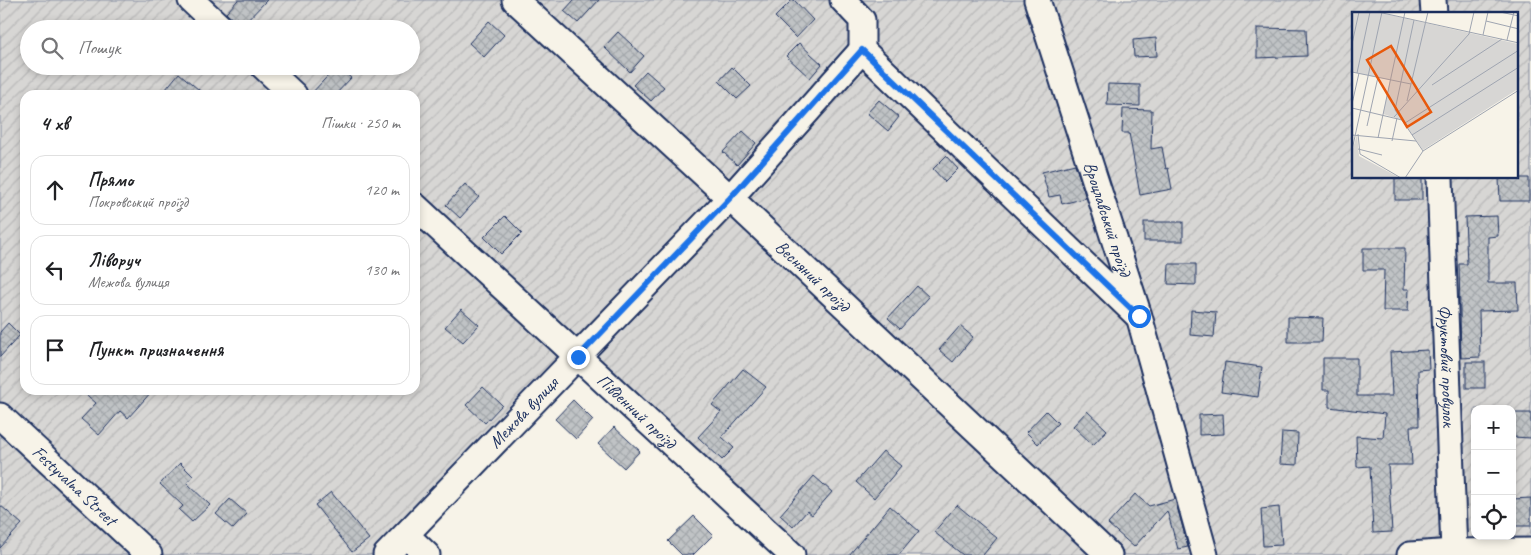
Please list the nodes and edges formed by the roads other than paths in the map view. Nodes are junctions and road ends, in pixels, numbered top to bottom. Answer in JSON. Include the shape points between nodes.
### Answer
{"nodes":[{"id":1,"x":191,"y":0,"type":"edge"},
{"id":2,"x":516,"y":0,"type":"edge"},
{"id":3,"x":843,"y":0,"type":"edge"},
{"id":4,"x":1037,"y":0,"type":"edge"},
{"id":5,"x":212,"y":20,"type":"edge"},
{"id":6,"x":862,"y":50,"type":"junction"},
{"id":7,"x":273,"y":75,"type":"edge"},
{"id":8,"x":289,"y":90,"type":"edge"},
{"id":9,"x":1440,"y":179,"type":"edge"},
{"id":10,"x":730,"y":198,"type":"junction"},
{"id":11,"x":420,"y":211,"type":"edge"},
{"id":12,"x":1139,"y":316,"type":"junction"},
{"id":13,"x":578,"y":357,"type":"junction"},
{"id":14,"x":0,"y":416,"type":"edge"},
{"id":15,"x":406,"y":535,"type":"junction"},
{"id":16,"x":1531,"y":551,"type":"edge"},
{"id":17,"x":1454,"y":552,"type":"junction"},
{"id":18,"x":149,"y":555,"type":"edge"},
{"id":19,"x":386,"y":555,"type":"edge"},
{"id":20,"x":427,"y":555,"type":"edge"},
{"id":21,"x":792,"y":555,"type":"edge"},
{"id":22,"x":1110,"y":555,"type":"edge"},
{"id":23,"x":1206,"y":555,"type":"edge"},
{"id":24,"x":1410,"y":555,"type":"edge"}],
"edges":[{"from":1,"to":5,"type":"street"},
{"from":2,"to":10,"type":"street","name":"Весняний проїзд"},
{"from":3,"to":6,"type":"street","via":[[862,20]]},
{"from":4,"to":12,"type":"street","name":"Вроцлавський проїзд"},
{"from":6,"to":10,"type":"street","name":"Межова вулиця"},
{"from":6,"to":12,"type":"street"},
{"from":7,"to":8,"type":"street"},
{"from":9,"to":17,"type":"street","name":"Фруктовий провулок"},
{"from":10,"to":13,"type":"street","name":"Межова вулиця"},
{"from":10,"to":22,"type":"street","name":"Весняний проїзд"},
{"from":11,"to":13,"type":"street","name":"Південний проїзд"},
{"from":12,"to":23,"type":"street","name":"Вроцлавський проїзд"},
{"from":13,"to":15,"type":"street","name":"Межова вулиця"},
{"from":13,"to":21,"type":"street","name":"Південний проїзд"},
{"from":14,"to":18,"type":"street","name":"Festyvalna Street"},
{"from":15,"to":19,"type":"street","name":"Межова вулиця"},
{"from":15,"to":20,"type":"street"},
{"from":16,"to":17,"type":"street"},
{"from":17,"to":24,"type":"street"}]}
